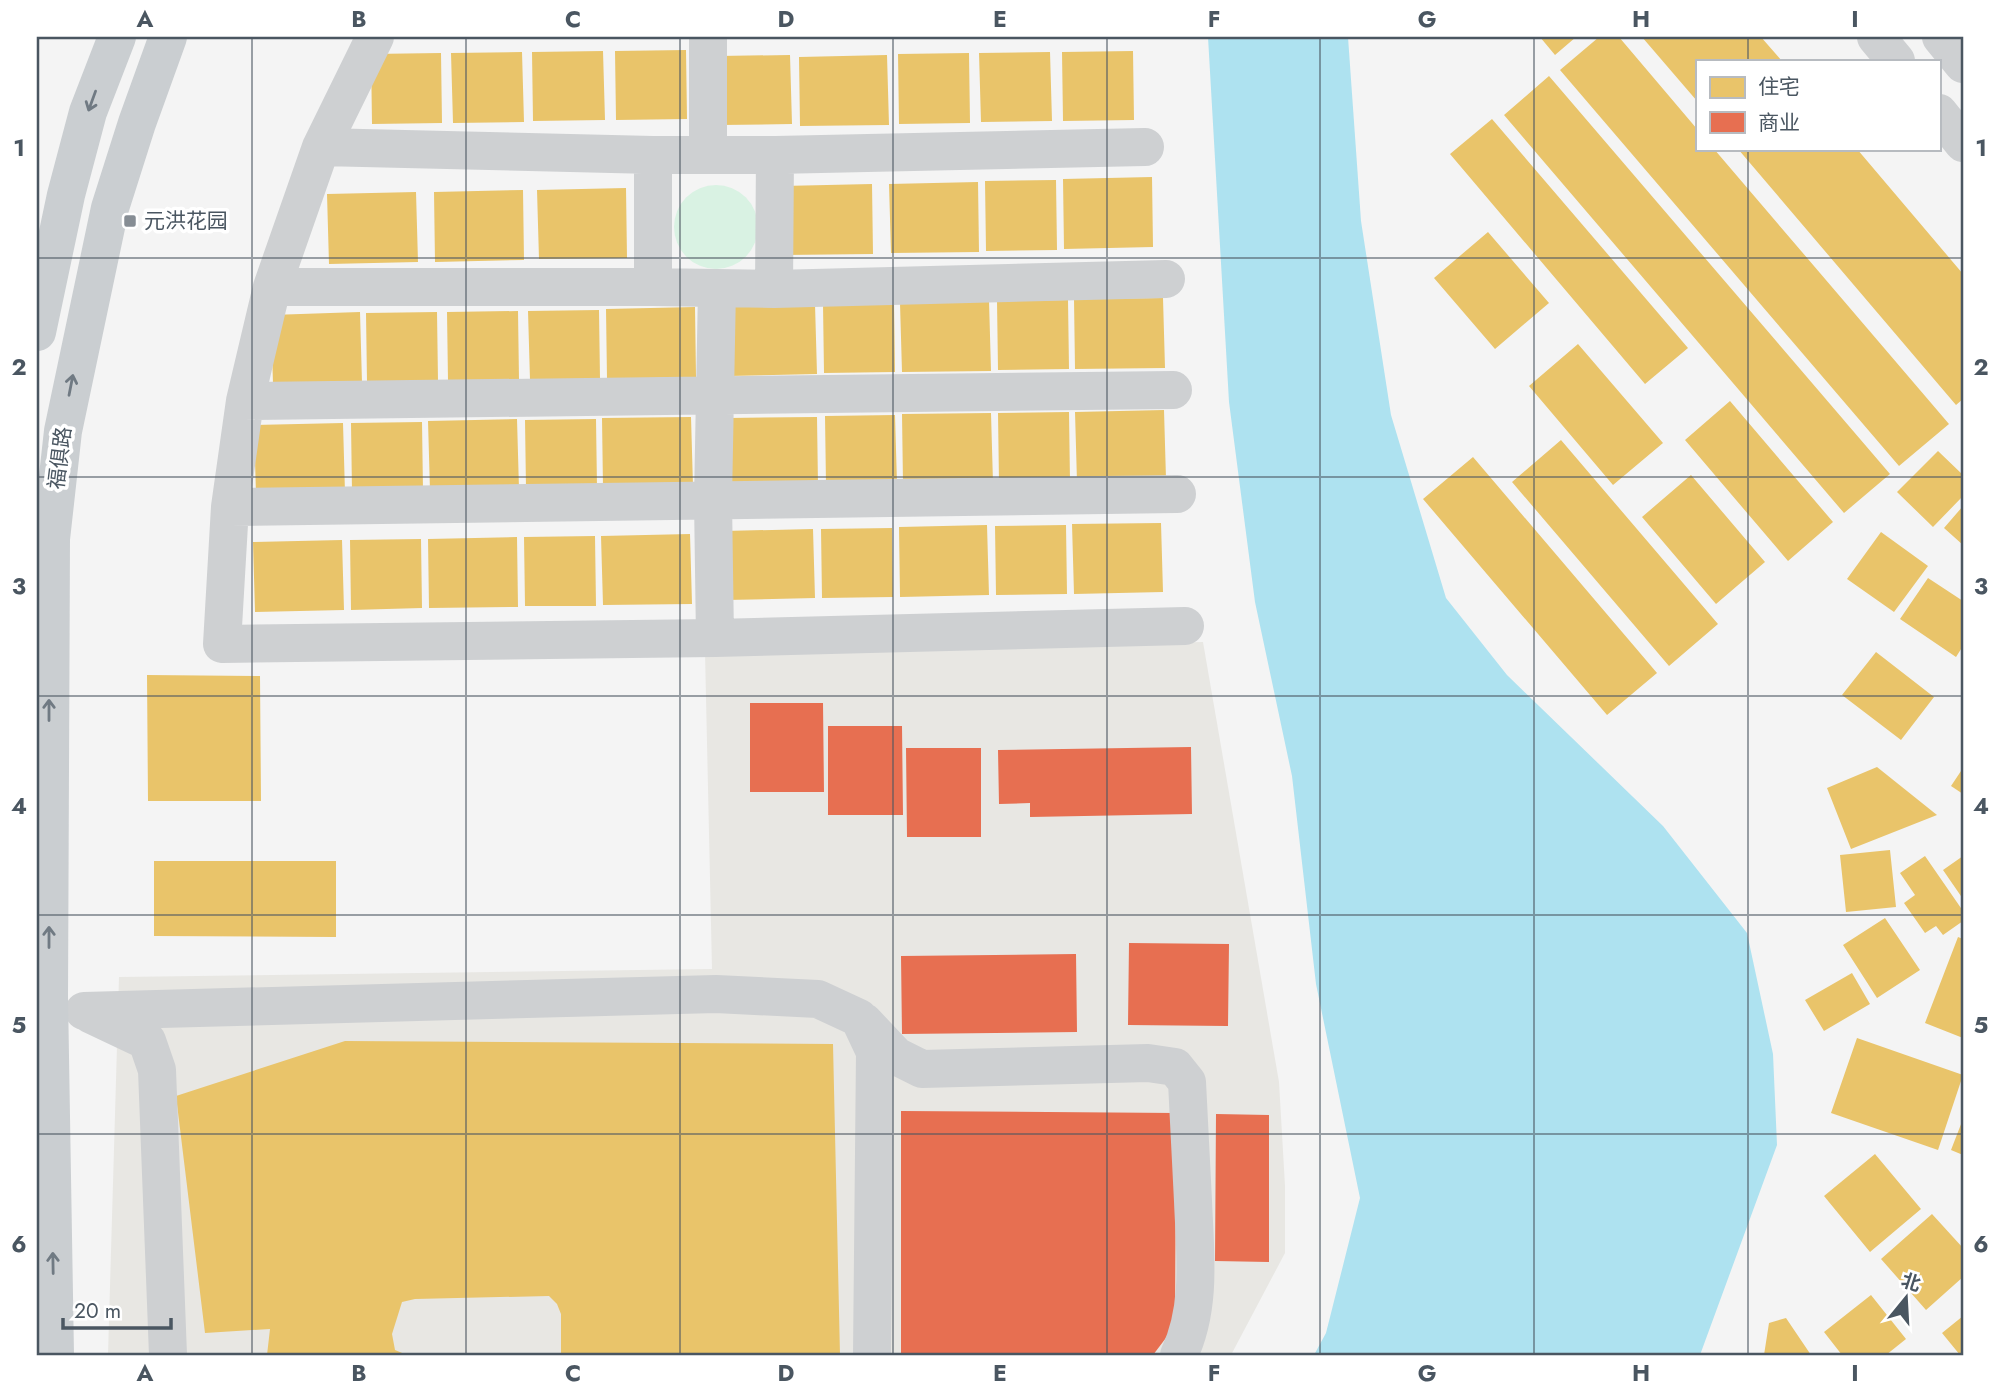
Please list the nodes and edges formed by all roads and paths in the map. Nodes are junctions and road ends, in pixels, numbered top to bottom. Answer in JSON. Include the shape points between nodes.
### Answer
{"nodes":[{"id":1,"x":117,"y":37,"type":"edge"},
{"id":2,"x":169,"y":37,"type":"edge"},
{"id":3,"x":375,"y":37,"type":"edge"},
{"id":4,"x":708,"y":37,"type":"edge"},
{"id":5,"x":1876,"y":37,"type":"edge"},
{"id":6,"x":1941,"y":37,"type":"edge"},
{"id":7,"x":1895,"y":60,"type":"edge"},
{"id":8,"x":1963,"y":64,"type":"edge"},
{"id":9,"x":1940,"y":114,"type":"edge"},
{"id":10,"x":1963,"y":143,"type":"edge"},
{"id":11,"x":321,"y":147,"type":"junction"},
{"id":12,"x":1145,"y":147,"type":"dead end"},
{"id":13,"x":653,"y":155,"type":"junction"},
{"id":14,"x":708,"y":155,"type":"junction"},
{"id":15,"x":775,"y":155,"type":"junction"},
{"id":16,"x":1166,"y":279,"type":"dead end"},
{"id":17,"x":272,"y":287,"type":"junction"},
{"id":18,"x":653,"y":287,"type":"junction"},
{"id":19,"x":717,"y":288,"type":"junction"},
{"id":20,"x":774,"y":289,"type":"junction"},
{"id":21,"x":37,"y":326,"type":"edge"},
{"id":22,"x":1173,"y":390,"type":"dead end"},
{"id":23,"x":715,"y":396,"type":"junction"},
{"id":24,"x":245,"y":401,"type":"junction"},
{"id":25,"x":1177,"y":494,"type":"dead end"},
{"id":26,"x":713,"y":500,"type":"junction"},
{"id":27,"x":230,"y":507,"type":"junction"},
{"id":28,"x":1185,"y":626,"type":"dead end"},
{"id":29,"x":715,"y":638,"type":"junction"},
{"id":30,"x":67,"y":1004,"type":"junction"},
{"id":31,"x":859,"y":1018,"type":"junction"},
{"id":32,"x":54,"y":1355,"type":"edge"},
{"id":33,"x":168,"y":1355,"type":"edge"},
{"id":34,"x":872,"y":1355,"type":"edge"},
{"id":35,"x":1179,"y":1355,"type":"edge"}],
"edges":[{"from":1,"to":21,"type":"main road","one_way":true,"via":[[88,111]]},
{"from":30,"to":2,"type":"main road","name":"福俱路","one_way":true,"via":[[51,552],[62,431],[110,208]]},
{"from":3,"to":11,"type":"street"},
{"from":4,"to":14,"type":"street"},
{"from":5,"to":7,"type":"street"},
{"from":6,"to":8,"type":"street"},
{"from":9,"to":10,"type":"street"},
{"from":11,"to":13,"type":"street"},
{"from":11,"to":17,"type":"street"},
{"from":12,"to":15,"type":"street"},
{"from":13,"to":14,"type":"street"},
{"from":13,"to":18,"type":"street"},
{"from":14,"to":15,"type":"street"},
{"from":15,"to":20,"type":"street"},
{"from":16,"to":20,"type":"street"},
{"from":17,"to":18,"type":"street"},
{"from":17,"to":24,"type":"street"},
{"from":18,"to":19,"type":"street"},
{"from":19,"to":20,"type":"street"},
{"from":19,"to":23,"type":"street"},
{"from":22,"to":23,"type":"street"},
{"from":23,"to":24,"type":"street"},
{"from":23,"to":26,"type":"street"},
{"from":24,"to":27,"type":"street"},
{"from":25,"to":26,"type":"street"},
{"from":26,"to":27,"type":"street"},
{"from":26,"to":29,"type":"street"},
{"from":27,"to":29,"type":"street","via":[[222,643]]},
{"from":28,"to":29,"type":"street"},
{"from":30,"to":31,"type":"street","via":[[716,994],[818,999]]},
{"from":32,"to":30,"type":"main road","name":"福俱路","one_way":true},
{"from":30,"to":33,"type":"street","via":[[147,1041],[157,1070]]},
{"from":31,"to":34,"type":"street","via":[[875,1052]]},
{"from":31,"to":35,"type":"street","via":[[896,1056],[922,1069],[1149,1063],[1175,1067],[1187,1082],[1197,1280]]}]}
